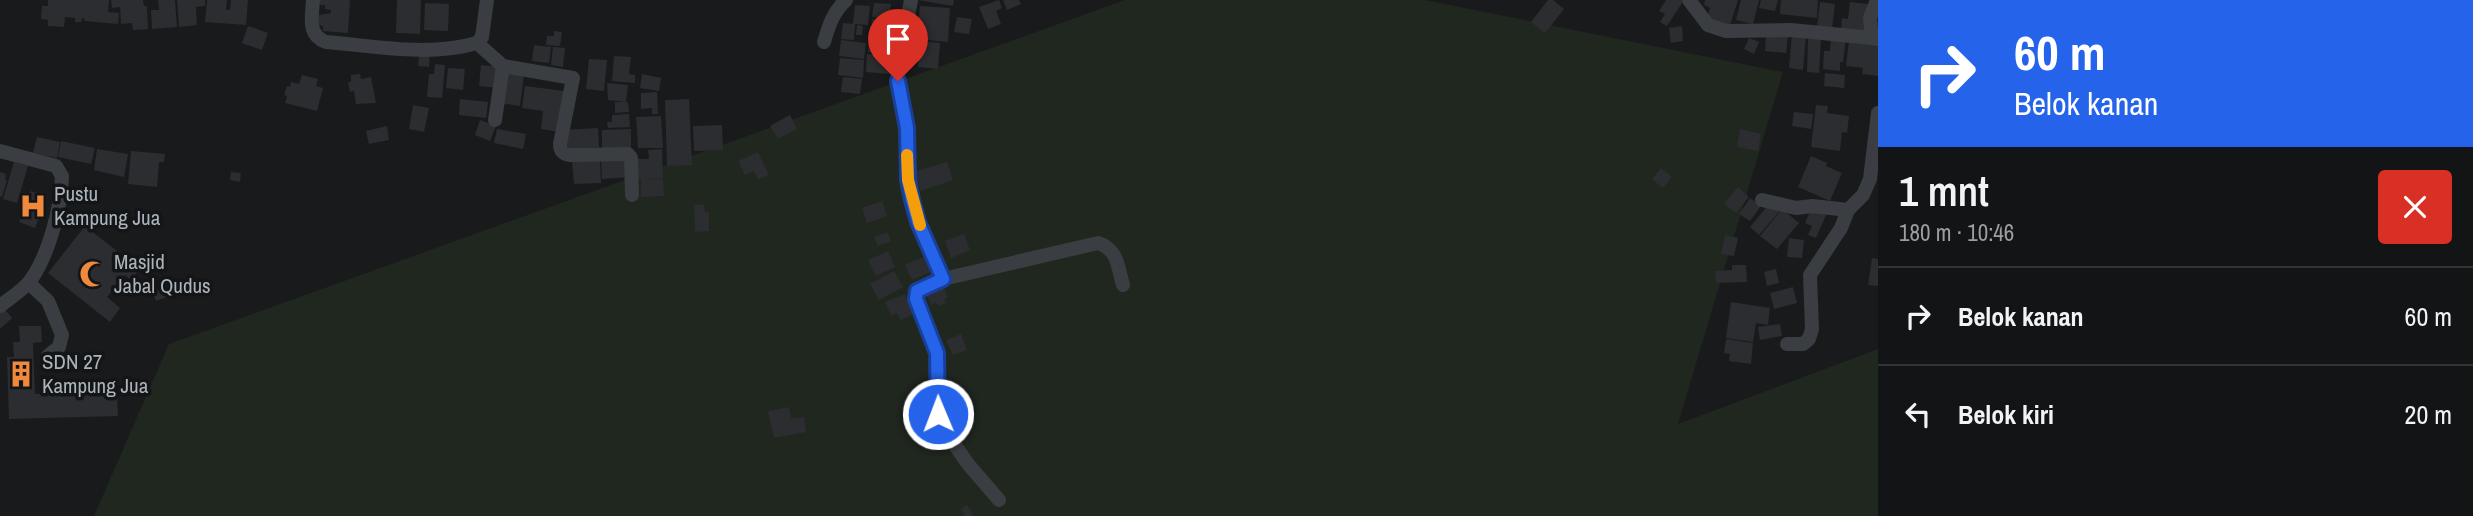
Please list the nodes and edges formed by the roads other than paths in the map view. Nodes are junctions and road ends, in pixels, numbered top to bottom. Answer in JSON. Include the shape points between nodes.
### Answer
{"nodes":[{"id":1,"x":313,"y":0,"type":"edge"},
{"id":2,"x":487,"y":0,"type":"edge"},
{"id":3,"x":846,"y":0,"type":"edge"},
{"id":4,"x":911,"y":0,"type":"edge"},
{"id":5,"x":1689,"y":0,"type":"edge"},
{"id":6,"x":1877,"y":0,"type":"edge"},
{"id":7,"x":1875,"y":39,"type":"edge"},
{"id":8,"x":824,"y":42,"type":"dead end"},
{"id":9,"x":477,"y":43,"type":"junction"},
{"id":10,"x":503,"y":66,"type":"junction"},
{"id":11,"x":1878,"y":113,"type":"edge"},
{"id":12,"x":495,"y":120,"type":"dead end"},
{"id":13,"x":0,"y":151,"type":"edge"},
{"id":14,"x":632,"y":195,"type":"dead end"},
{"id":15,"x":1762,"y":200,"type":"dead end"},
{"id":16,"x":1848,"y":211,"type":"junction"},
{"id":17,"x":943,"y":279,"type":"junction"},
{"id":18,"x":30,"y":281,"type":"junction"},
{"id":19,"x":1123,"y":285,"type":"dead end"},
{"id":20,"x":0,"y":306,"type":"edge"},
{"id":21,"x":1787,"y":344,"type":"dead end"},
{"id":22,"x":48,"y":356,"type":"dead end"},
{"id":23,"x":999,"y":500,"type":"dead end"}],
"edges":[{"from":1,"to":9,"type":"street","via":[[312,31],[327,42],[450,49]]},
{"from":2,"to":9,"type":"street","via":[[482,37]]},
{"from":3,"to":8,"type":"street","via":[[830,21]]},
{"from":4,"to":17,"type":"street","via":[[897,72],[907,128],[908,180],[918,222]]},
{"from":5,"to":7,"type":"street","via":[[1708,25],[1726,32],[1791,30]]},
{"from":6,"to":7,"type":"street","via":[[1870,18]]},
{"from":9,"to":10,"type":"street"},
{"from":10,"to":12,"type":"street"},
{"from":10,"to":14,"type":"street","via":[[573,78],[560,150],[570,155],[628,154]]},
{"from":11,"to":16,"type":"street","via":[[1870,179]]},
{"from":13,"to":18,"type":"street","via":[[56,166],[62,176],[53,233]]},
{"from":15,"to":16,"type":"street","via":[[1796,208],[1812,205]]},
{"from":16,"to":21,"type":"street","via":[[1810,275],[1809,339],[1803,344]]},
{"from":17,"to":19,"type":"street","via":[[1098,243],[1113,252]]},
{"from":17,"to":23,"type":"street","via":[[923,286],[916,299],[937,353],[938,414],[950,438]]},
{"from":18,"to":20,"type":"street"},
{"from":18,"to":22,"type":"street","via":[[48,301],[62,335],[59,347]]}]}
